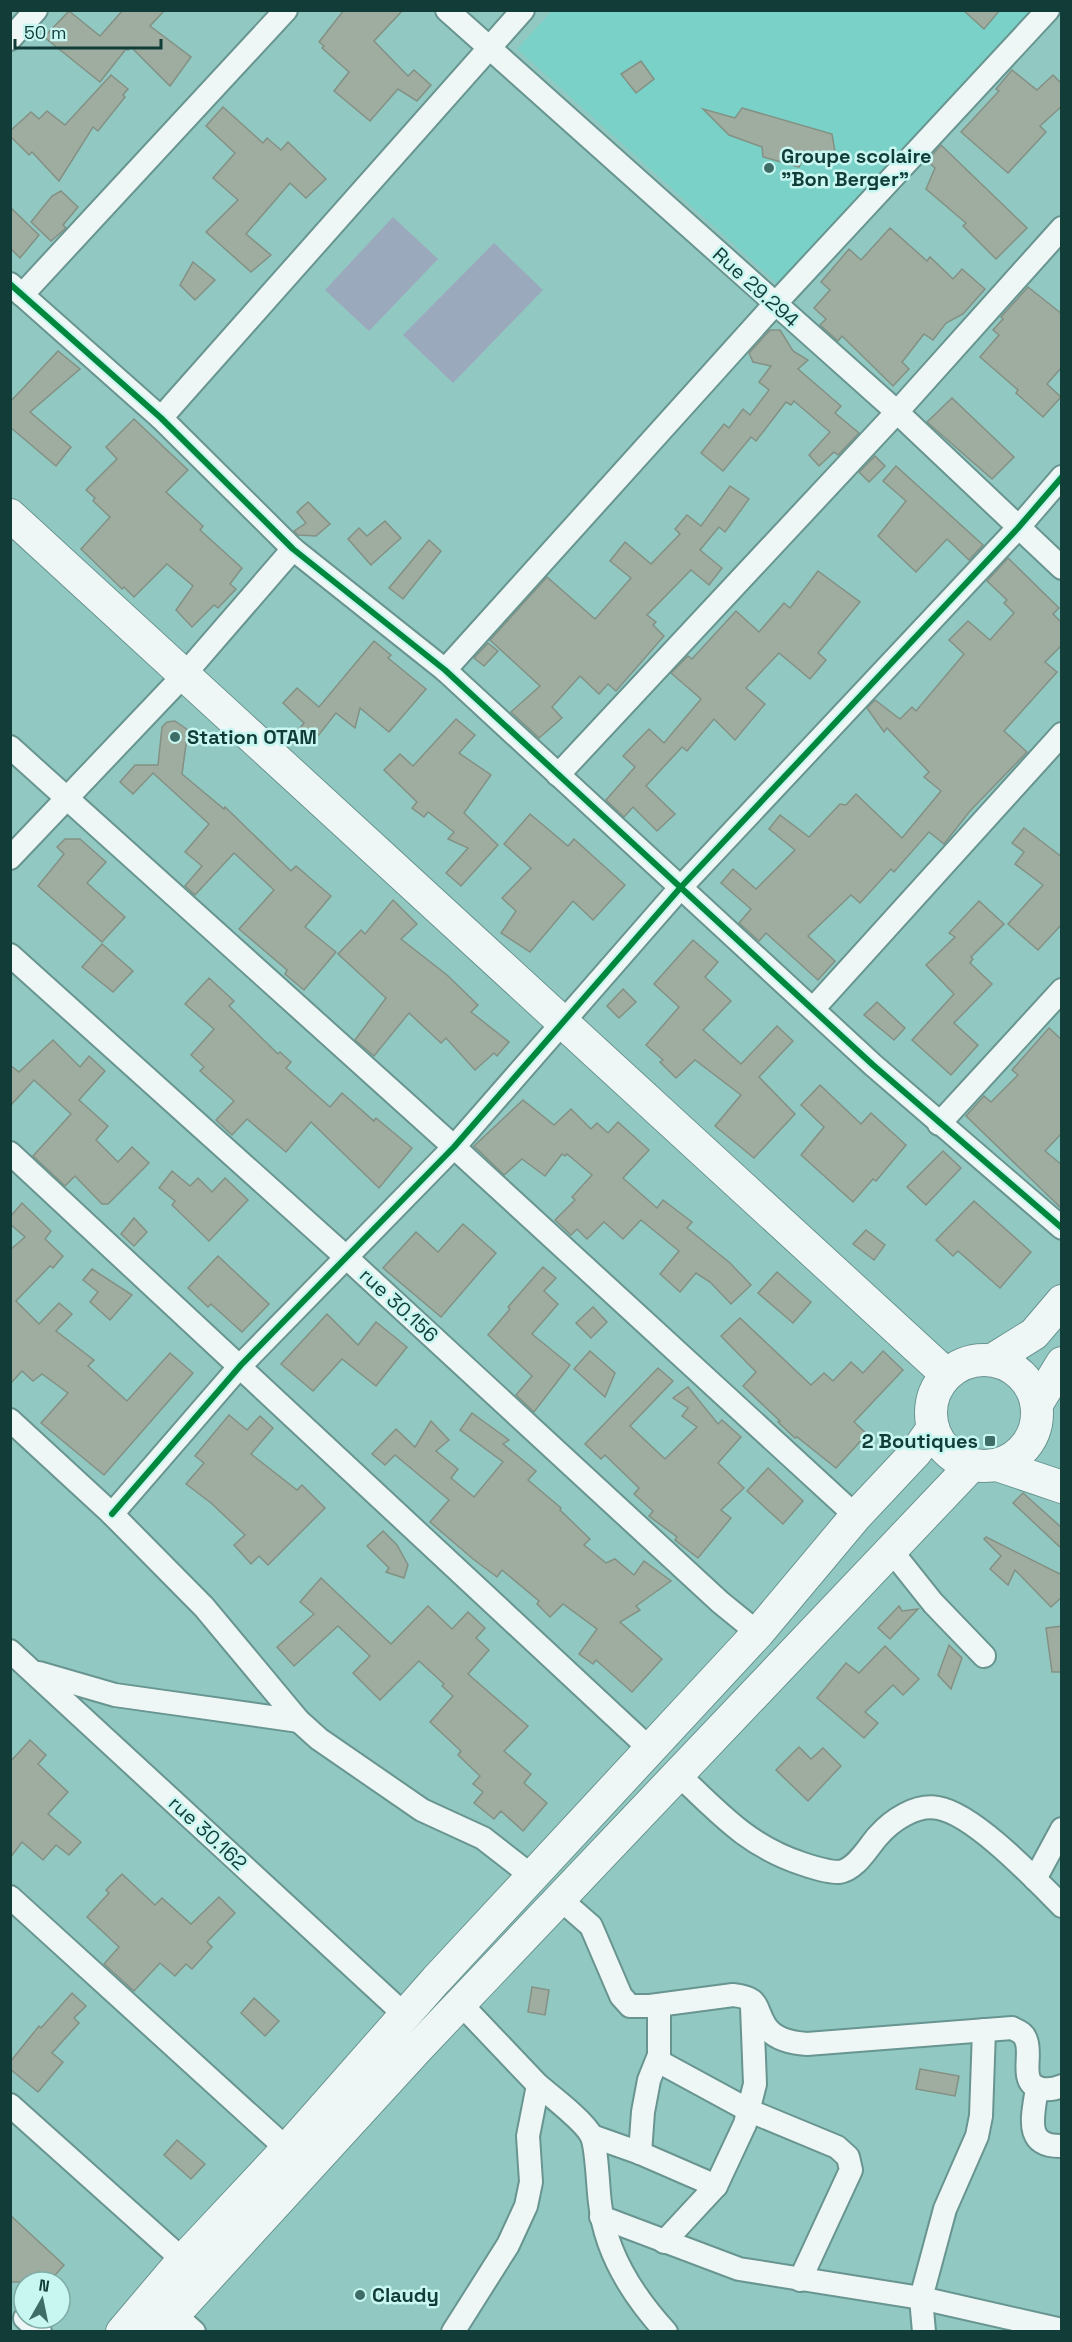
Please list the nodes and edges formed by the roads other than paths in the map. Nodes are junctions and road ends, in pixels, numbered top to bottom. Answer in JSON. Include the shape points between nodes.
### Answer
{"nodes":[{"id":1,"x":36,"y":10,"type":"edge"},
{"id":2,"x":286,"y":10,"type":"edge"},
{"id":3,"x":447,"y":10,"type":"edge"},
{"id":4,"x":523,"y":10,"type":"edge"},
{"id":5,"x":1048,"y":10,"type":"edge"},
{"id":6,"x":10,"y":39,"type":"edge"},
{"id":7,"x":489,"y":48,"type":"junction"},
{"id":8,"x":1062,"y":228,"type":"edge"},
{"id":9,"x":16,"y":290,"type":"edge"},
{"id":10,"x":775,"y":304,"type":"junction"},
{"id":11,"x":897,"y":412,"type":"junction"},
{"id":12,"x":161,"y":418,"type":"junction"},
{"id":13,"x":1062,"y":477,"type":"edge"},
{"id":14,"x":10,"y":515,"type":"edge"},
{"id":15,"x":1018,"y":528,"type":"junction"},
{"id":16,"x":293,"y":549,"type":"junction"},
{"id":17,"x":1062,"y":568,"type":"edge"},
{"id":18,"x":445,"y":670,"type":"junction"},
{"id":19,"x":184,"y":675,"type":"junction"},
{"id":20,"x":1062,"y":734,"type":"edge"},
{"id":21,"x":10,"y":747,"type":"edge"},
{"id":22,"x":558,"y":775,"type":"junction"},
{"id":23,"x":66,"y":798,"type":"junction"},
{"id":24,"x":10,"y":858,"type":"edge"},
{"id":25,"x":681,"y":887,"type":"junction"},
{"id":26,"x":10,"y":955,"type":"edge"},
{"id":27,"x":1062,"y":990,"type":"edge"},
{"id":28,"x":813,"y":1009,"type":"junction"},
{"id":29,"x":564,"y":1024,"type":"junction"},
{"id":30,"x":939,"y":1124,"type":"junction"},
{"id":31,"x":454,"y":1147,"type":"junction"},
{"id":32,"x":10,"y":1153,"type":"edge"},
{"id":33,"x":1062,"y":1228,"type":"edge"},
{"id":34,"x":347,"y":1258,"type":"junction"},
{"id":35,"x":1062,"y":1301,"type":"edge"},
{"id":36,"x":992,"y":1360,"type":"junction"},
{"id":37,"x":1062,"y":1363,"type":"edge"},
{"id":38,"x":241,"y":1365,"type":"junction"},
{"id":39,"x":946,"y":1374,"type":"junction"},
{"id":40,"x":1037,"y":1404,"type":"junction"},
{"id":41,"x":10,"y":1420,"type":"edge"},
{"id":42,"x":933,"y":1428,"type":"junction"},
{"id":43,"x":1032,"y":1439,"type":"junction"},
{"id":44,"x":984,"y":1466,"type":"junction"},
{"id":45,"x":1062,"y":1474,"type":"edge"},
{"id":46,"x":1062,"y":1487,"type":"edge"},
{"id":47,"x":112,"y":1514,"type":"junction"},
{"id":48,"x":856,"y":1516,"type":"junction"},
{"id":49,"x":890,"y":1549,"type":"junction"},
{"id":50,"x":758,"y":1633,"type":"junction"},
{"id":51,"x":10,"y":1651,"type":"edge"},
{"id":52,"x":984,"y":1656,"type":"dead end"},
{"id":53,"x":10,"y":1672,"type":"edge"},
{"id":54,"x":33,"y":1672,"type":"junction"},
{"id":55,"x":299,"y":1721,"type":"junction"},
{"id":56,"x":650,"y":1749,"type":"junction"},
{"id":57,"x":679,"y":1776,"type":"junction"},
{"id":58,"x":1062,"y":1828,"type":"edge"},
{"id":59,"x":533,"y":1877,"type":"junction"},
{"id":60,"x":1035,"y":1879,"type":"junction"},
{"id":61,"x":10,"y":1897,"type":"edge"},
{"id":62,"x":559,"y":1898,"type":"junction"},
{"id":63,"x":1062,"y":1906,"type":"edge"},
{"id":64,"x":752,"y":2000,"type":"junction"},
{"id":65,"x":460,"y":2002,"type":"junction"},
{"id":66,"x":659,"y":2005,"type":"junction"},
{"id":67,"x":405,"y":2015,"type":"junction"},
{"id":68,"x":984,"y":2030,"type":"junction"},
{"id":69,"x":658,"y":2061,"type":"junction"},
{"id":70,"x":538,"y":2085,"type":"junction"},
{"id":71,"x":1062,"y":2086,"type":"edge"},
{"id":72,"x":1037,"y":2088,"type":"junction"},
{"id":73,"x":10,"y":2105,"type":"edge"},
{"id":74,"x":750,"y":2111,"type":"junction"},
{"id":75,"x":592,"y":2136,"type":"junction"},
{"id":76,"x":1062,"y":2146,"type":"edge"},
{"id":77,"x":287,"y":2149,"type":"junction"},
{"id":78,"x":640,"y":2152,"type":"junction"},
{"id":79,"x":716,"y":2186,"type":"junction"},
{"id":80,"x":602,"y":2217,"type":"junction"},
{"id":81,"x":664,"y":2242,"type":"junction"},
{"id":82,"x":183,"y":2260,"type":"junction"},
{"id":83,"x":800,"y":2280,"type":"junction"},
{"id":84,"x":921,"y":2298,"type":"junction"},
{"id":85,"x":175,"y":2326,"type":"edge"},
{"id":86,"x":1062,"y":2330,"type":"edge"},
{"id":87,"x":122,"y":2331,"type":"edge"},
{"id":88,"x":453,"y":2331,"type":"edge"},
{"id":89,"x":666,"y":2331,"type":"edge"},
{"id":90,"x":924,"y":2331,"type":"edge"}],
"edges":[{"from":1,"to":6,"type":"street"},
{"from":2,"to":9,"type":"street"},
{"from":3,"to":7,"type":"street","name":"Rue 29.294"},
{"from":4,"to":7,"type":"street"},
{"from":5,"to":10,"type":"street"},
{"from":7,"to":10,"type":"street","name":"Rue 29.294"},
{"from":7,"to":12,"type":"street"},
{"from":8,"to":11,"type":"street"},
{"from":9,"to":12,"type":"street"},
{"from":10,"to":11,"type":"street","name":"Rue 29.294"},
{"from":10,"to":18,"type":"street"},
{"from":11,"to":15,"type":"street","name":"Rue 29.294"},
{"from":11,"to":22,"type":"street"},
{"from":12,"to":16,"type":"street"},
{"from":13,"to":15,"type":"street"},
{"from":14,"to":19,"type":"main road"},
{"from":15,"to":17,"type":"street","name":"Rue 29.294"},
{"from":15,"to":25,"type":"street"},
{"from":16,"to":18,"type":"street"},
{"from":16,"to":19,"type":"street"},
{"from":18,"to":22,"type":"street"},
{"from":19,"to":23,"type":"street"},
{"from":19,"to":29,"type":"main road"},
{"from":20,"to":28,"type":"street"},
{"from":21,"to":23,"type":"street"},
{"from":22,"to":25,"type":"street"},
{"from":23,"to":24,"type":"street"},
{"from":23,"to":31,"type":"street"},
{"from":25,"to":28,"type":"street"},
{"from":25,"to":29,"type":"street"},
{"from":26,"to":34,"type":"street","name":"rue 30.156"},
{"from":27,"to":30,"type":"street"},
{"from":28,"to":30,"type":"street"},
{"from":29,"to":31,"type":"street"},
{"from":29,"to":39,"type":"main road"},
{"from":30,"to":33,"type":"street"},
{"from":31,"to":34,"type":"street"},
{"from":31,"to":48,"type":"street"},
{"from":32,"to":38,"type":"street"},
{"from":34,"to":38,"type":"street"},
{"from":34,"to":50,"type":"street","name":"rue 30.156"},
{"from":35,"to":36,"type":"main road","via":[[1034,1334]]},
{"from":36,"to":39,"type":"main road","via":[[976,1360]]},
{"from":36,"to":40,"type":"main road","via":[[1022,1375]]},
{"from":37,"to":40,"type":"main road"},
{"from":38,"to":47,"type":"street"},
{"from":38,"to":56,"type":"street"},
{"from":39,"to":42,"type":"main road","via":[[933,1396]]},
{"from":40,"to":43,"type":"main road","via":[[1038,1422]]},
{"from":41,"to":47,"type":"street"},
{"from":42,"to":44,"type":"main road","via":[[950,1455]]},
{"from":42,"to":48,"type":"main road","via":[[916,1452]]},
{"from":43,"to":44,"type":"main road","via":[[1023,1451]]},
{"from":43,"to":45,"type":"main road"},
{"from":44,"to":46,"type":"main road"},
{"from":44,"to":49,"type":"main road"},
{"from":47,"to":55,"type":"street","via":[[223,1627]]},
{"from":48,"to":50,"type":"main road"},
{"from":49,"to":52,"type":"street","via":[[933,1604]]},
{"from":49,"to":57,"type":"main road"},
{"from":50,"to":56,"type":"main road"},
{"from":51,"to":54,"type":"street","name":"rue 30.162"},
{"from":53,"to":54,"type":"street"},
{"from":54,"to":55,"type":"street","via":[[115,1695]]},
{"from":54,"to":67,"type":"street","name":"rue 30.162"},
{"from":55,"to":59,"type":"street","via":[[319,1740],[422,1810],[483,1839]]},
{"from":56,"to":59,"type":"main road"},
{"from":57,"to":60,"type":"street","via":[[749,1840],[772,1853],[820,1870],[841,1872],[855,1864],[892,1822],[923,1809],[937,1808],[957,1814],[975,1827]]},
{"from":57,"to":62,"type":"main road"},
{"from":58,"to":60,"type":"street"},
{"from":59,"to":67,"type":"main road"},
{"from":60,"to":63,"type":"street"},
{"from":61,"to":77,"type":"street"},
{"from":62,"to":65,"type":"main road"},
{"from":62,"to":66,"type":"street","via":[[591,1926],[626,2002],[636,2007]]},
{"from":64,"to":66,"type":"street","via":[[734,1995]]},
{"from":64,"to":68,"type":"street","via":[[767,2029],[796,2044]]},
{"from":64,"to":74,"type":"street","via":[[756,2084]]},
{"from":65,"to":70,"type":"street"},
{"from":65,"to":85,"type":"main road"},
{"from":66,"to":69,"type":"street"},
{"from":67,"to":77,"type":"main road"},
{"from":68,"to":72,"type":"street","via":[[1012,2028],[1022,2033],[1028,2049],[1027,2077]]},
{"from":68,"to":84,"type":"street","via":[[977,2136],[945,2209]]},
{"from":69,"to":74,"type":"street"},
{"from":69,"to":78,"type":"street","via":[[646,2091]]},
{"from":70,"to":75,"type":"street"},
{"from":70,"to":88,"type":"street","via":[[528,2136],[531,2182],[526,2206],[508,2245]]},
{"from":71,"to":72,"type":"street"},
{"from":72,"to":76,"type":"street","via":[[1036,2139],[1043,2145]]},
{"from":73,"to":82,"type":"street"},
{"from":74,"to":79,"type":"street"},
{"from":74,"to":83,"type":"street","via":[[837,2147],[851,2163],[847,2180]]},
{"from":75,"to":78,"type":"street"},
{"from":75,"to":80,"type":"street"},
{"from":77,"to":82,"type":"main road"},
{"from":78,"to":79,"type":"street"},
{"from":79,"to":81,"type":"street"},
{"from":80,"to":81,"type":"street"},
{"from":80,"to":89,"type":"street","via":[[616,2261],[641,2303]]},
{"from":81,"to":83,"type":"street","via":[[739,2269]]},
{"from":82,"to":87,"type":"main road"},
{"from":83,"to":84,"type":"street"},
{"from":84,"to":86,"type":"street"},
{"from":84,"to":90,"type":"street"}]}
